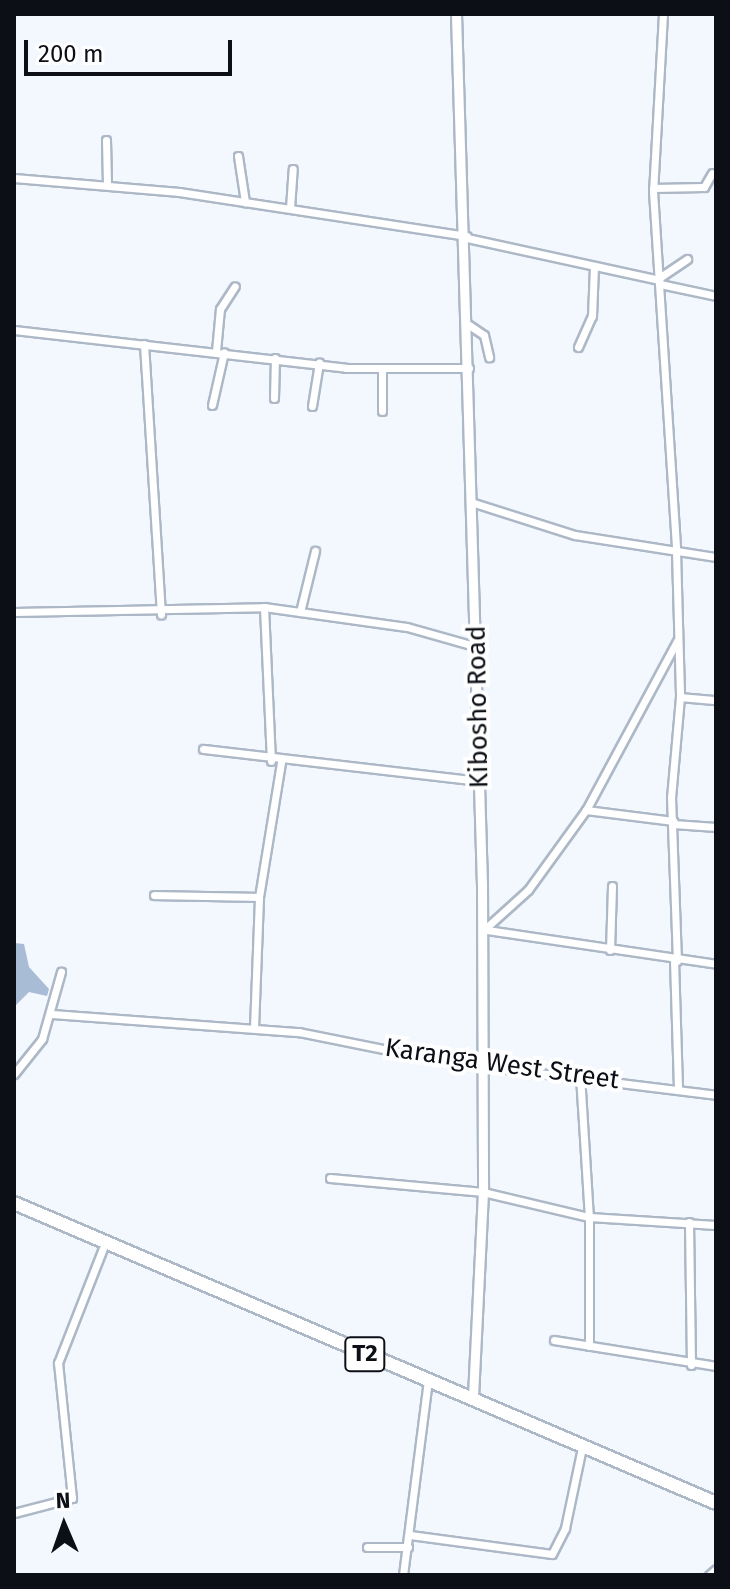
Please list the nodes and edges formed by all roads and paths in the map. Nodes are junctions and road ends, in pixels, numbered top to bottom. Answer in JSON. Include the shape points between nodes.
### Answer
{"nodes":[{"id":1,"x":456,"y":14,"type":"edge"},
{"id":2,"x":663,"y":14,"type":"edge"},
{"id":3,"x":106,"y":140,"type":"dead end"},
{"id":4,"x":238,"y":156,"type":"dead end"},
{"id":5,"x":293,"y":169,"type":"dead end"},
{"id":6,"x":712,"y":173,"type":"dead end"},
{"id":7,"x":14,"y":178,"type":"edge"},
{"id":8,"x":107,"y":185,"type":"junction"},
{"id":9,"x":653,"y":188,"type":"junction"},
{"id":10,"x":245,"y":202,"type":"junction"},
{"id":11,"x":290,"y":208,"type":"junction"},
{"id":12,"x":467,"y":237,"type":"junction"},
{"id":13,"x":687,"y":259,"type":"dead end"},
{"id":14,"x":594,"y":266,"type":"junction"},
{"id":15,"x":659,"y":281,"type":"junction"},
{"id":16,"x":235,"y":286,"type":"dead end"},
{"id":17,"x":716,"y":296,"type":"edge"},
{"id":18,"x":469,"y":325,"type":"junction"},
{"id":19,"x":14,"y":330,"type":"edge"},
{"id":20,"x":144,"y":344,"type":"junction"},
{"id":21,"x":578,"y":347,"type":"dead end"},
{"id":22,"x":220,"y":352,"type":"junction"},
{"id":23,"x":489,"y":357,"type":"dead end"},
{"id":24,"x":275,"y":358,"type":"junction"},
{"id":25,"x":319,"y":363,"type":"junction"},
{"id":26,"x":471,"y":368,"type":"junction"},
{"id":27,"x":382,"y":369,"type":"junction"},
{"id":28,"x":274,"y":398,"type":"dead end"},
{"id":29,"x":212,"y":405,"type":"dead end"},
{"id":30,"x":312,"y":406,"type":"dead end"},
{"id":31,"x":382,"y":411,"type":"dead end"},
{"id":32,"x":474,"y":503,"type":"junction"},
{"id":33,"x":315,"y":551,"type":"dead end"},
{"id":34,"x":676,"y":551,"type":"junction"},
{"id":35,"x":716,"y":557,"type":"edge"},
{"id":36,"x":264,"y":607,"type":"junction"},
{"id":37,"x":14,"y":612,"type":"edge"},
{"id":38,"x":300,"y":612,"type":"junction"},
{"id":39,"x":161,"y":614,"type":"junction"},
{"id":40,"x":678,"y":639,"type":"junction"},
{"id":41,"x":478,"y":647,"type":"junction"},
{"id":42,"x":680,"y":697,"type":"junction"},
{"id":43,"x":716,"y":700,"type":"edge"},
{"id":44,"x":203,"y":749,"type":"dead end"},
{"id":45,"x":271,"y":761,"type":"junction"},
{"id":46,"x":281,"y":762,"type":"junction"},
{"id":47,"x":480,"y":781,"type":"junction"},
{"id":48,"x":586,"y":810,"type":"junction"},
{"id":49,"x":673,"y":823,"type":"junction"},
{"id":50,"x":716,"y":827,"type":"edge"},
{"id":51,"x":612,"y":886,"type":"dead end"},
{"id":52,"x":154,"y":895,"type":"dead end"},
{"id":53,"x":259,"y":897,"type":"junction"},
{"id":54,"x":487,"y":927,"type":"junction"},
{"id":55,"x":610,"y":950,"type":"junction"},
{"id":56,"x":675,"y":960,"type":"junction"},
{"id":57,"x":716,"y":964,"type":"edge"},
{"id":58,"x":61,"y":972,"type":"dead end"},
{"id":59,"x":482,"y":984,"type":"junction"},
{"id":60,"x":52,"y":1014,"type":"junction"},
{"id":61,"x":254,"y":1028,"type":"junction"},
{"id":62,"x":483,"y":1065,"type":"junction"},
{"id":63,"x":14,"y":1074,"type":"edge"},
{"id":64,"x":580,"y":1075,"type":"junction"},
{"id":65,"x":678,"y":1088,"type":"junction"},
{"id":66,"x":716,"y":1095,"type":"edge"},
{"id":67,"x":330,"y":1178,"type":"dead end"},
{"id":68,"x":483,"y":1192,"type":"junction"},
{"id":69,"x":14,"y":1203,"type":"edge"},
{"id":70,"x":589,"y":1217,"type":"junction"},
{"id":71,"x":689,"y":1222,"type":"junction"},
{"id":72,"x":716,"y":1225,"type":"edge"},
{"id":73,"x":105,"y":1243,"type":"junction"},
{"id":74,"x":554,"y":1340,"type":"dead end"},
{"id":75,"x":589,"y":1346,"type":"junction"},
{"id":76,"x":691,"y":1365,"type":"junction"},
{"id":77,"x":716,"y":1366,"type":"edge"},
{"id":78,"x":428,"y":1381,"type":"junction"},
{"id":79,"x":473,"y":1400,"type":"junction"},
{"id":80,"x":582,"y":1447,"type":"junction"},
{"id":81,"x":716,"y":1503,"type":"edge"},
{"id":82,"x":14,"y":1513,"type":"edge"},
{"id":83,"x":410,"y":1535,"type":"junction"},
{"id":84,"x":367,"y":1547,"type":"dead end"},
{"id":85,"x":408,"y":1547,"type":"junction"},
{"id":86,"x":716,"y":1569,"type":"edge"},
{"id":87,"x":403,"y":1575,"type":"edge"},
{"id":88,"x":709,"y":1575,"type":"edge"}],
"edges":[{"from":1,"to":12,"type":"street","name":"Kibosho Road"},
{"from":2,"to":9,"type":"street"},
{"from":3,"to":8,"type":"street"},
{"from":4,"to":10,"type":"street"},
{"from":5,"to":11,"type":"street"},
{"from":6,"to":9,"type":"street","via":[[704,187]]},
{"from":7,"to":8,"type":"street"},
{"from":8,"to":10,"type":"street"},
{"from":9,"to":15,"type":"street"},
{"from":10,"to":11,"type":"street"},
{"from":11,"to":12,"type":"street"},
{"from":12,"to":14,"type":"street"},
{"from":12,"to":18,"type":"street","name":"Kibosho Road"},
{"from":13,"to":15,"type":"street"},
{"from":14,"to":15,"type":"street"},
{"from":14,"to":21,"type":"street","via":[[592,316]]},
{"from":15,"to":17,"type":"street"},
{"from":15,"to":34,"type":"street"},
{"from":16,"to":22,"type":"street","via":[[220,309]]},
{"from":18,"to":23,"type":"street","via":[[484,335]]},
{"from":18,"to":26,"type":"street","name":"Kibosho Road"},
{"from":19,"to":20,"type":"street"},
{"from":20,"to":22,"type":"street"},
{"from":20,"to":39,"type":"street"},
{"from":22,"to":24,"type":"street"},
{"from":22,"to":29,"type":"street"},
{"from":24,"to":25,"type":"street"},
{"from":24,"to":28,"type":"street"},
{"from":25,"to":27,"type":"street"},
{"from":25,"to":30,"type":"street"},
{"from":26,"to":27,"type":"street"},
{"from":26,"to":32,"type":"street","name":"Kibosho Road"},
{"from":27,"to":31,"type":"street"},
{"from":32,"to":34,"type":"street","via":[[575,535]]},
{"from":32,"to":41,"type":"street","name":"Kibosho Road"},
{"from":33,"to":38,"type":"street"},
{"from":34,"to":35,"type":"street"},
{"from":34,"to":40,"type":"street"},
{"from":36,"to":38,"type":"street"},
{"from":36,"to":39,"type":"street"},
{"from":36,"to":45,"type":"street"},
{"from":37,"to":39,"type":"street"},
{"from":38,"to":41,"type":"street","via":[[407,627]]},
{"from":40,"to":42,"type":"street"},
{"from":40,"to":48,"type":"street"},
{"from":41,"to":47,"type":"street","name":"Kibosho Road"},
{"from":42,"to":43,"type":"street"},
{"from":42,"to":49,"type":"street"},
{"from":44,"to":45,"type":"street"},
{"from":45,"to":46,"type":"street"},
{"from":46,"to":47,"type":"street"},
{"from":46,"to":53,"type":"street"},
{"from":47,"to":59,"type":"street","name":"Kibosho Road"},
{"from":48,"to":49,"type":"street"},
{"from":48,"to":54,"type":"street","via":[[528,890]]},
{"from":49,"to":50,"type":"street"},
{"from":49,"to":56,"type":"street"},
{"from":51,"to":55,"type":"street"},
{"from":52,"to":53,"type":"street"},
{"from":53,"to":61,"type":"street"},
{"from":54,"to":55,"type":"street"},
{"from":54,"to":59,"type":"street"},
{"from":55,"to":56,"type":"street"},
{"from":56,"to":57,"type":"street"},
{"from":56,"to":65,"type":"street"},
{"from":58,"to":60,"type":"street"},
{"from":59,"to":62,"type":"street","name":"Kibosho Road"},
{"from":60,"to":61,"type":"street","name":"Karanga West Street"},
{"from":60,"to":63,"type":"street","via":[[33,1055]]},
{"from":61,"to":62,"type":"street","name":"Karanga West Street"},
{"from":62,"to":64,"type":"street","name":"Karanga West Street"},
{"from":62,"to":68,"type":"street","name":"Kibosho Road"},
{"from":64,"to":65,"type":"street","name":"Karanga West Street"},
{"from":64,"to":70,"type":"street"},
{"from":65,"to":66,"type":"street","name":"Karanga West Street"},
{"from":67,"to":68,"type":"street"},
{"from":68,"to":70,"type":"street"},
{"from":68,"to":79,"type":"street","name":"Kibosho Road"},
{"from":69,"to":73,"type":"highway","number":"T2"},
{"from":70,"to":71,"type":"street"},
{"from":70,"to":75,"type":"street"},
{"from":71,"to":72,"type":"street"},
{"from":71,"to":76,"type":"street"},
{"from":73,"to":78,"type":"highway","number":"T2"},
{"from":73,"to":82,"type":"street","via":[[58,1363],[72,1498]]},
{"from":74,"to":75,"type":"street"},
{"from":75,"to":76,"type":"street"},
{"from":76,"to":77,"type":"street"},
{"from":78,"to":79,"type":"highway","number":"T2"},
{"from":78,"to":83,"type":"street"},
{"from":79,"to":80,"type":"highway","number":"T2"},
{"from":80,"to":81,"type":"highway","number":"T2"},
{"from":80,"to":83,"type":"street","via":[[565,1528],[552,1554]]},
{"from":83,"to":85,"type":"street"},
{"from":84,"to":85,"type":"street"},
{"from":85,"to":87,"type":"street"},
{"from":86,"to":88,"type":"street"}]}
